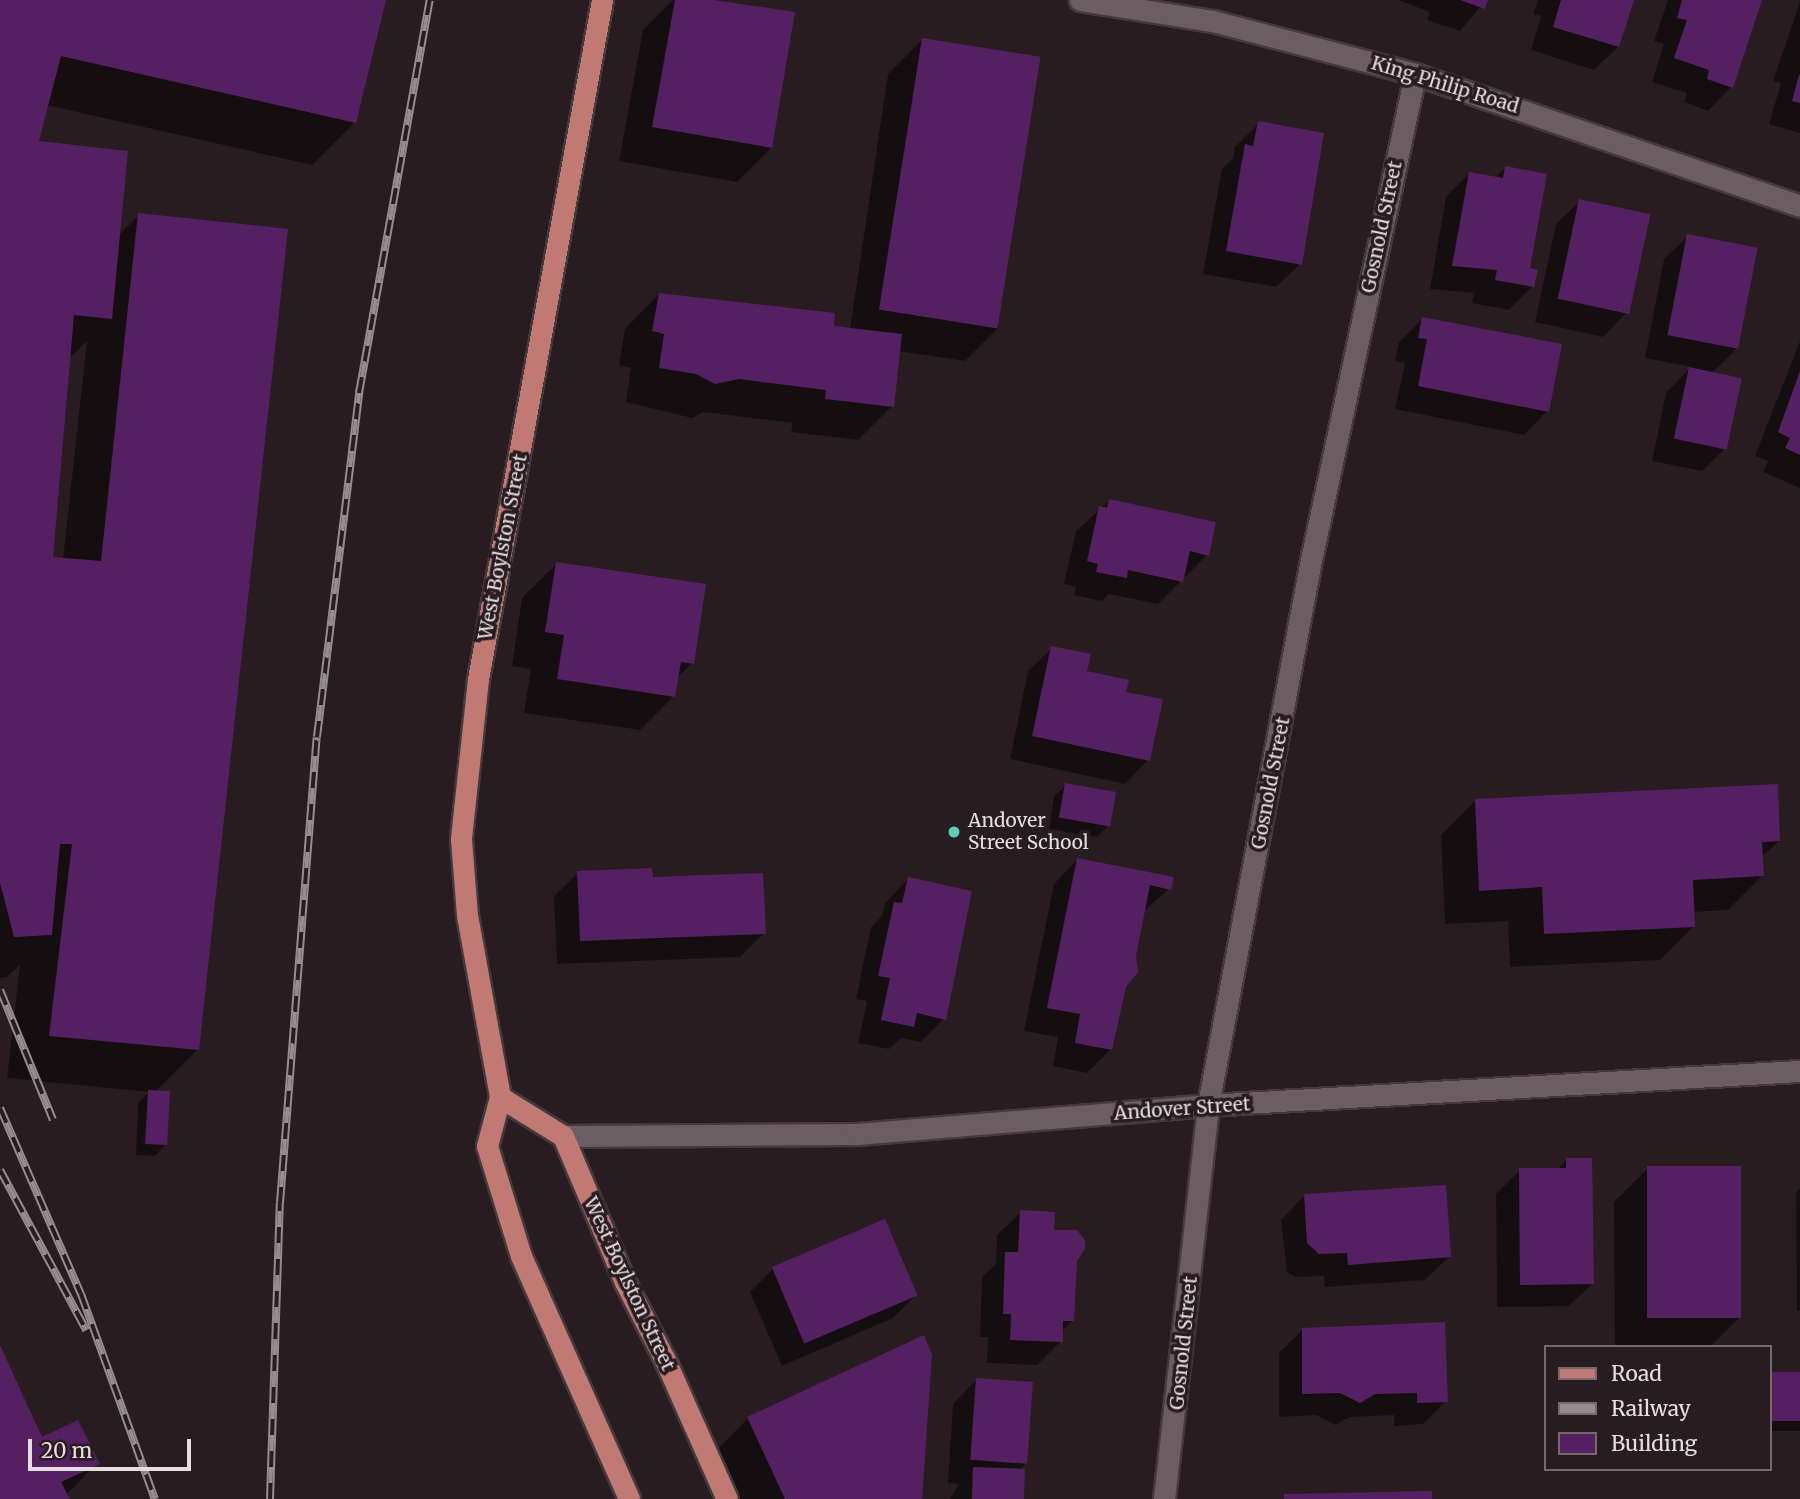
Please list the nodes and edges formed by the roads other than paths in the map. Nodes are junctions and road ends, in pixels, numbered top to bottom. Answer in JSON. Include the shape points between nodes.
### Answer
{"nodes":[{"id":1,"x":602,"y":0,"type":"edge"},
{"id":2,"x":1080,"y":0,"type":"edge"},
{"id":3,"x":1415,"y":74,"type":"junction"},
{"id":4,"x":1800,"y":206,"type":"edge"},
{"id":5,"x":1800,"y":1071,"type":"edge"},
{"id":6,"x":500,"y":1097,"type":"junction"},
{"id":7,"x":1208,"y":1105,"type":"junction"},
{"id":8,"x":563,"y":1136,"type":"junction"},
{"id":9,"x":629,"y":1499,"type":"edge"},
{"id":10,"x":727,"y":1499,"type":"edge"},
{"id":11,"x":1164,"y":1499,"type":"edge"}],
"edges":[{"from":1,"to":6,"type":"main road","name":"West Boylston Street","via":[[478,679],[467,766],[461,839],[467,915]]},
{"from":2,"to":3,"type":"street","name":"King Philip Road","via":[[1213,21]]},
{"from":3,"to":4,"type":"street","name":"King Philip Road"},
{"from":3,"to":7,"type":"street","name":"Gosnold Street","via":[[1311,560]]},
{"from":5,"to":7,"type":"street","name":"Andover Street"},
{"from":6,"to":8,"type":"main road"},
{"from":6,"to":9,"type":"main road","name":"West Boylston Street","via":[[487,1146],[521,1256]]},
{"from":7,"to":8,"type":"street","name":"Andover Street","via":[[857,1134]]},
{"from":7,"to":11,"type":"street","name":"Gosnold Street"},
{"from":8,"to":10,"type":"main road","name":"West Boylston Street","via":[[625,1282],[666,1360]]}]}
